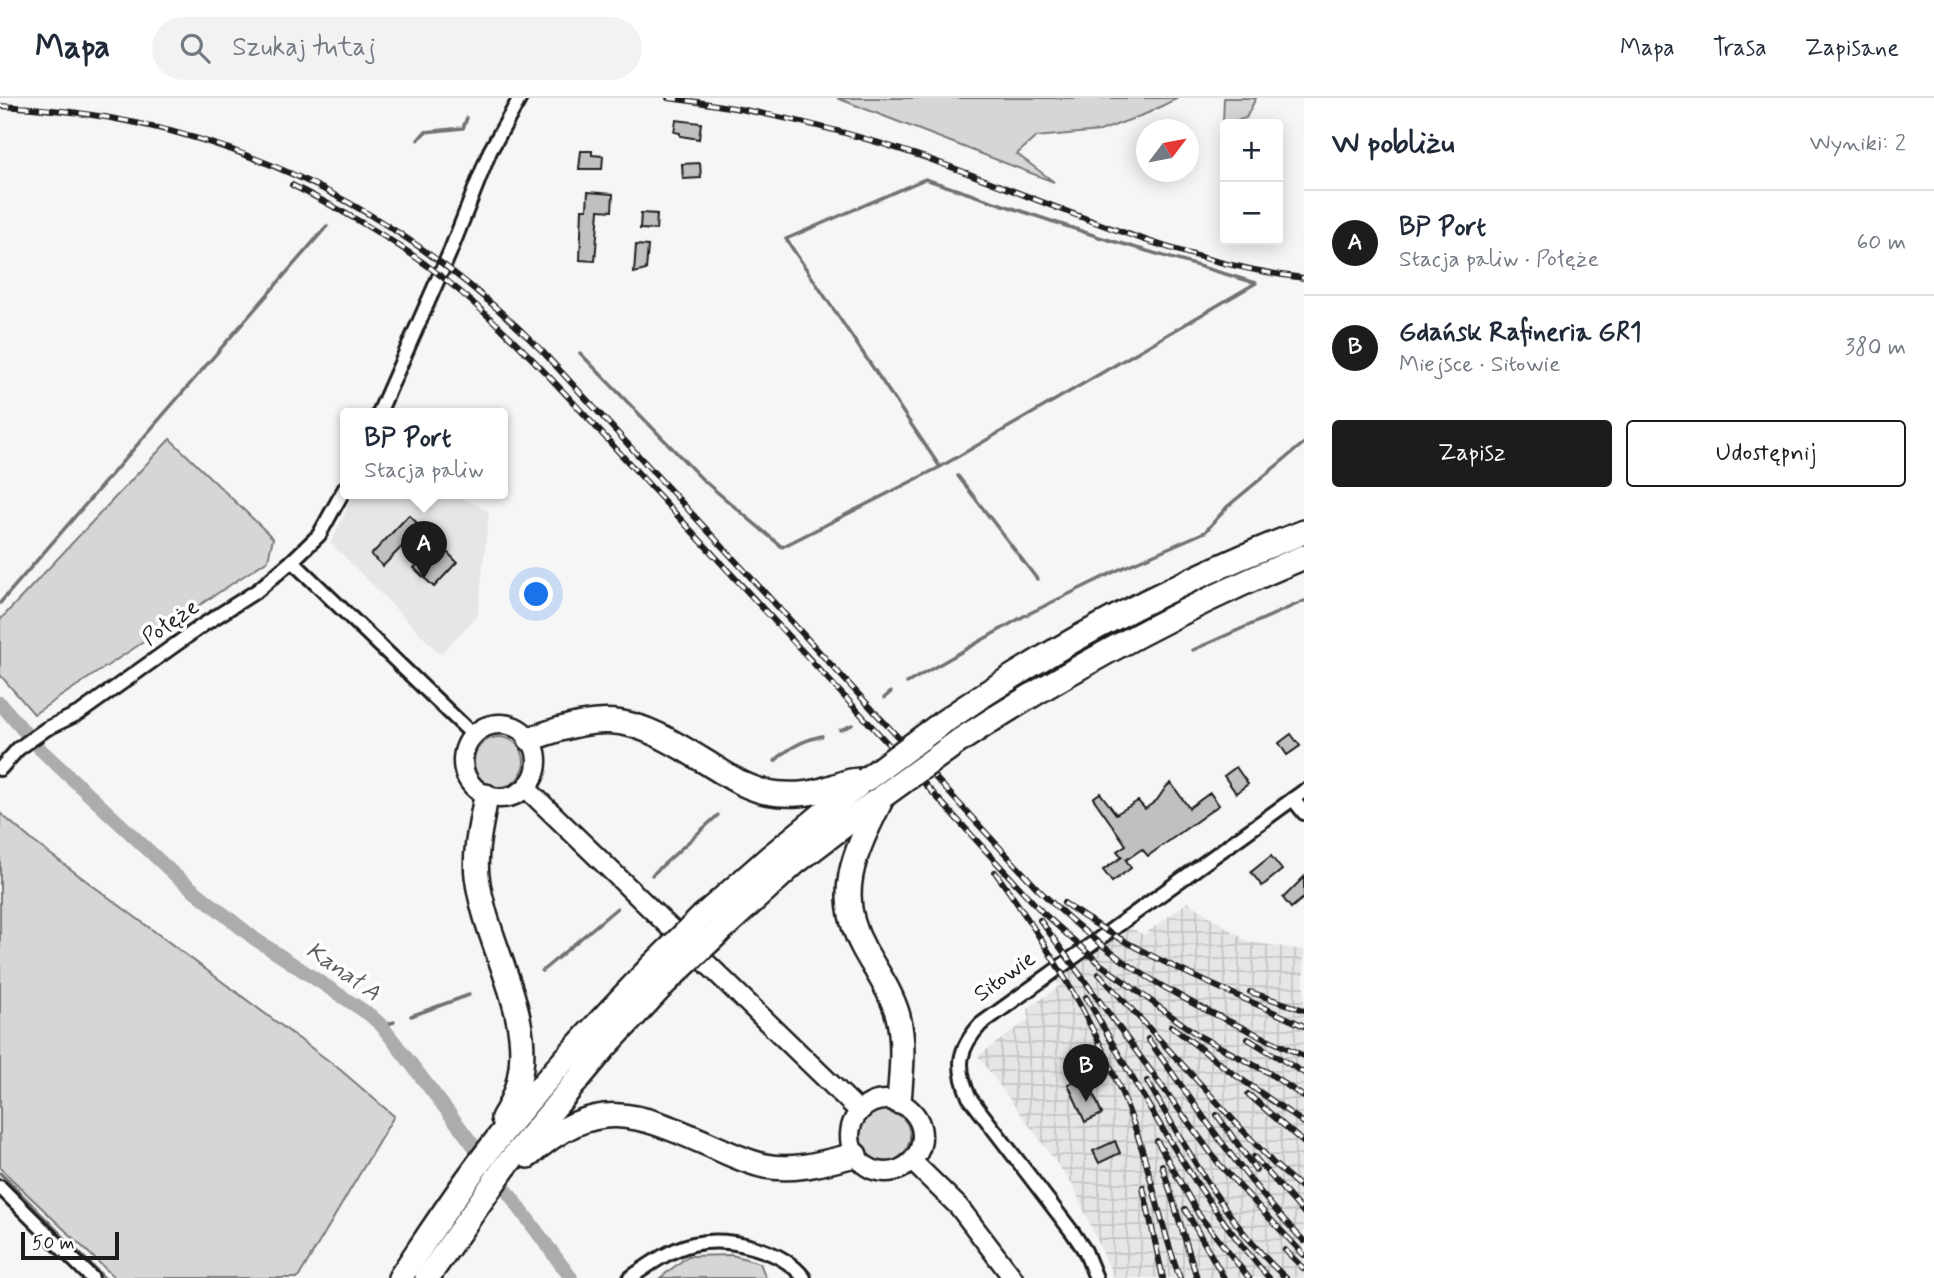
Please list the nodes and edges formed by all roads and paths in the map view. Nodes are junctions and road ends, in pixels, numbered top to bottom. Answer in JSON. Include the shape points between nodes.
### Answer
{"nodes":[{"id":1,"x":520,"y":98,"type":"edge"},
{"id":2,"x":381,"y":408,"type":"edge"},
{"id":3,"x":340,"y":497,"type":"edge"},
{"id":4,"x":1298,"y":531,"type":"edge"},
{"id":5,"x":1304,"y":557,"type":"edge"},
{"id":6,"x":292,"y":561,"type":"junction"},
{"id":7,"x":473,"y":735,"type":"junction"},
{"id":8,"x":530,"y":739,"type":"junction"},
{"id":9,"x":0,"y":769,"type":"edge"},
{"id":10,"x":865,"y":780,"type":"junction"},
{"id":11,"x":526,"y":788,"type":"junction"},
{"id":12,"x":1299,"y":795,"type":"edge"},
{"id":13,"x":486,"y":796,"type":"junction"},
{"id":14,"x":883,"y":796,"type":"junction"},
{"id":15,"x":1304,"y":813,"type":"edge"},
{"id":16,"x":712,"y":923,"type":"junction"},
{"id":17,"x":660,"y":973,"type":"junction"},
{"id":18,"x":899,"y":1102,"type":"junction"},
{"id":19,"x":859,"y":1111,"type":"junction"},
{"id":20,"x":492,"y":1146,"type":"junction"},
{"id":21,"x":855,"y":1155,"type":"junction"},
{"id":22,"x":912,"y":1161,"type":"junction"},
{"id":23,"x":504,"y":1168,"type":"junction"},
{"id":24,"x":0,"y":1187,"type":"edge"},
{"id":25,"x":92,"y":1278,"type":"edge"},
{"id":26,"x":400,"y":1278,"type":"edge"},
{"id":27,"x":427,"y":1278,"type":"edge"},
{"id":28,"x":630,"y":1278,"type":"edge"},
{"id":29,"x":804,"y":1278,"type":"edge"},
{"id":30,"x":1013,"y":1278,"type":"edge"},
{"id":31,"x":1096,"y":1278,"type":"edge"}],
"edges":[{"from":1,"to":2,"type":"street","via":[[490,151]]},
{"from":3,"to":6,"type":"street","name":"Połęże","via":[[319,536]]},
{"from":4,"to":10,"type":"highway","bridge":true,"via":[[1139,605],[1054,651],[942,723]]},
{"from":5,"to":14,"type":"highway","bridge":true,"via":[[1128,640],[958,741]]},
{"from":6,"to":7,"type":"street"},
{"from":6,"to":9,"type":"street","name":"Połęże","via":[[258,590],[81,712],[46,729]]},
{"from":7,"to":8,"type":"street","via":[[498,724],[516,727]]},
{"from":7,"to":13,"type":"street","via":[[463,765],[468,780]]},
{"from":8,"to":10,"type":"highway","via":[[581,723],[615,721],[669,740],[733,779],[767,792],[810,793],[851,779]]},
{"from":8,"to":11,"type":"street","via":[[537,764]]},
{"from":10,"to":16,"type":"highway","via":[[823,812]]},
{"from":11,"to":13,"type":"street","via":[[503,798]]},
{"from":11,"to":19,"type":"street"},
{"from":12,"to":15,"type":"street"},
{"from":12,"to":31,"type":"street","name":"Sitowie","via":[[981,1024],[968,1038],[960,1060],[961,1079],[969,1097],[1073,1233]]},
{"from":13,"to":20,"type":"highway","via":[[477,874],[522,1033],[523,1059],[519,1087],[492,1135]]},
{"from":14,"to":16,"type":"highway"},
{"from":14,"to":18,"type":"highway","via":[[854,858],[848,888],[857,936],[898,1016],[902,1044]]},
{"from":16,"to":17,"type":"highway","bridge":true},
{"from":17,"to":20,"type":"highway","via":[[601,1019]]},
{"from":17,"to":23,"type":"highway"},
{"from":18,"to":19,"type":"street","via":[[882,1100]]},
{"from":18,"to":22,"type":"street","via":[[917,1117],[921,1128],[922,1140]]},
{"from":19,"to":21,"type":"street","via":[[849,1137]]},
{"from":20,"to":26,"type":"highway"},
{"from":21,"to":22,"type":"street","via":[[877,1171],[895,1171]]},
{"from":21,"to":23,"type":"highway","via":[[801,1167],[766,1166],[664,1125],[619,1114],[565,1128],[521,1163]]},
{"from":22,"to":30,"type":"street","via":[[959,1207]]},
{"from":23,"to":27,"type":"highway"},
{"from":24,"to":25,"type":"street"},
{"from":28,"to":29,"type":"street","via":[[662,1256],[694,1244],[736,1242],[773,1254]]}]}
